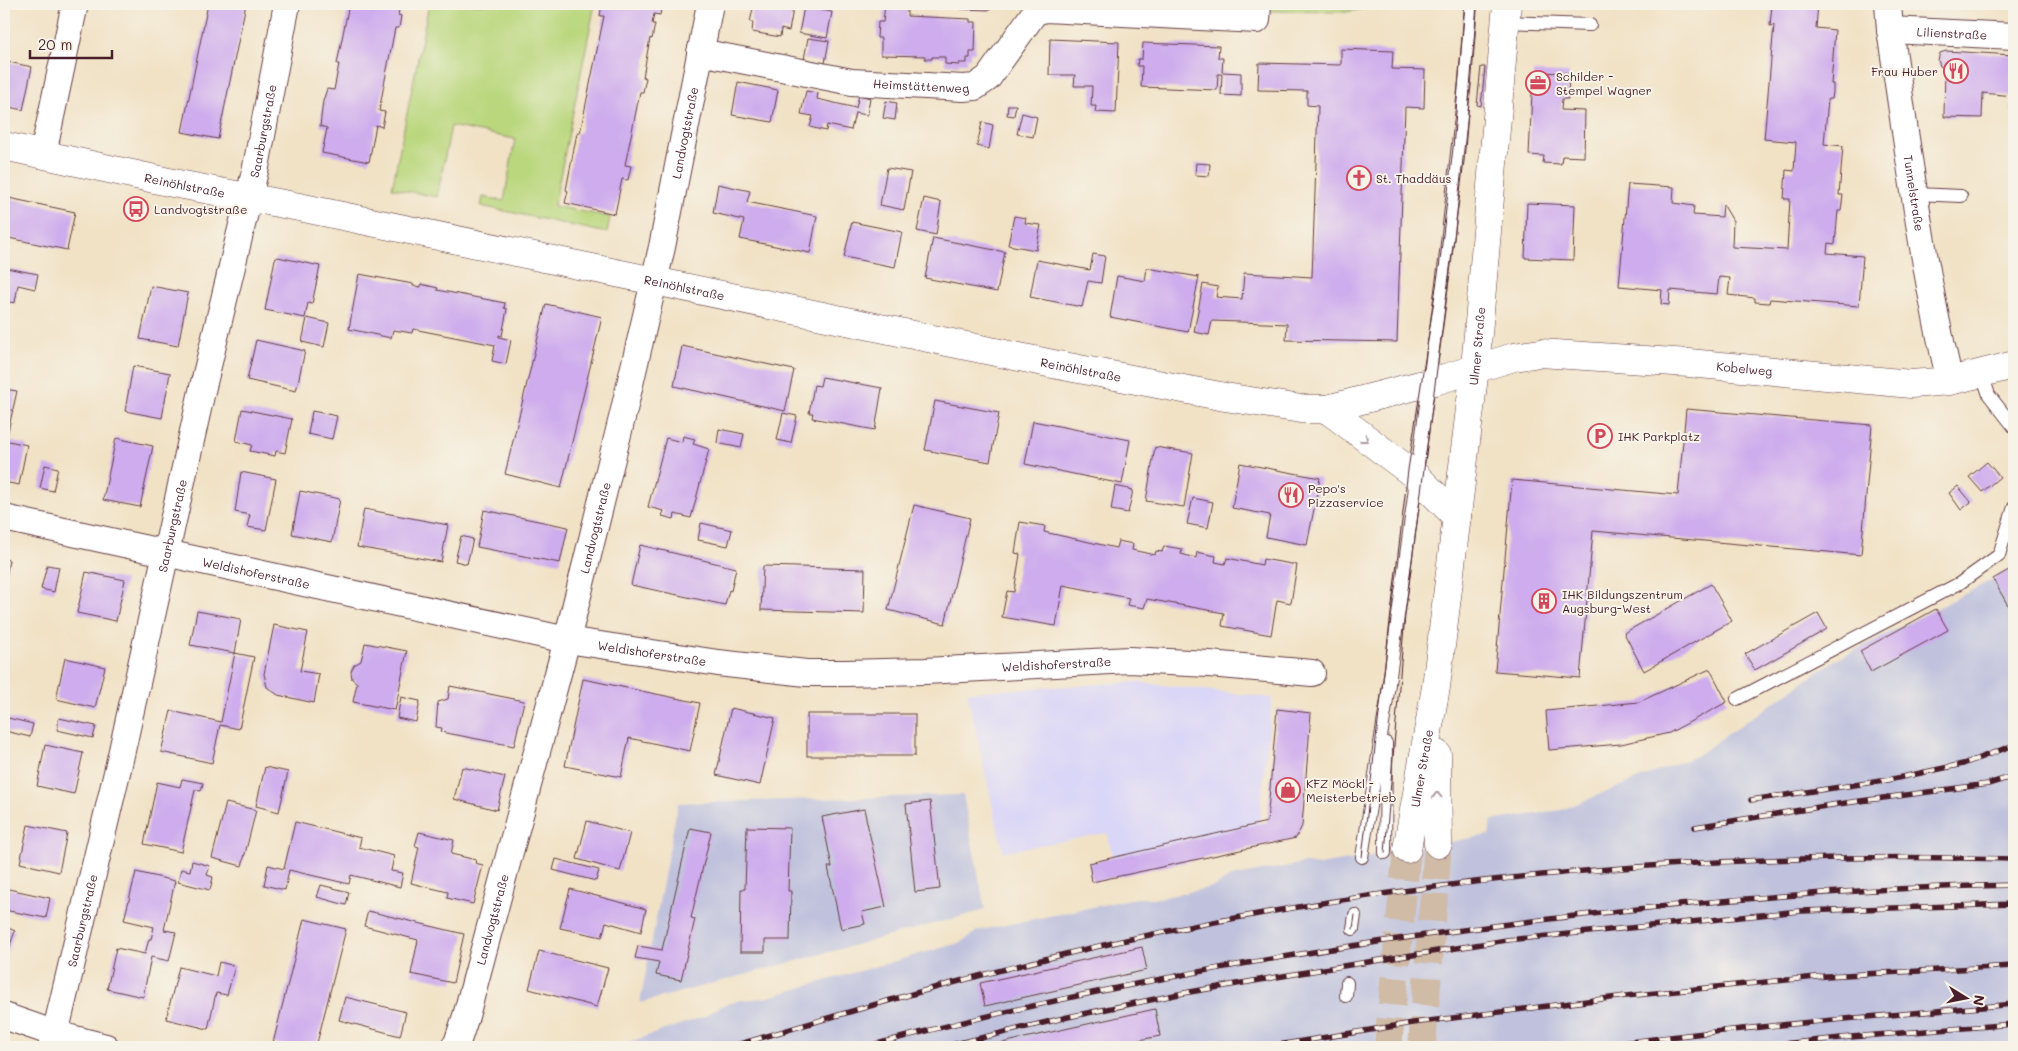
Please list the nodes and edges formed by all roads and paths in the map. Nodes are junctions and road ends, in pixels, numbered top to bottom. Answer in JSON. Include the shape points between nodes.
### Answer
{"nodes":[{"id":1,"x":75,"y":4,"type":"edge"},
{"id":2,"x":287,"y":4,"type":"edge"},
{"id":3,"x":710,"y":4,"type":"edge"},
{"id":4,"x":1471,"y":4,"type":"edge"},
{"id":5,"x":1888,"y":4,"type":"edge"},
{"id":6,"x":1257,"y":12,"type":"edge"},
{"id":7,"x":1506,"y":13,"type":"edge"},
{"id":8,"x":1590,"y":26,"type":"dead end"},
{"id":9,"x":1890,"y":30,"type":"junction"},
{"id":10,"x":2014,"y":36,"type":"edge"},
{"id":11,"x":700,"y":52,"type":"junction"},
{"id":12,"x":4,"y":146,"type":"edge"},
{"id":13,"x":43,"y":154,"type":"junction"},
{"id":14,"x":1916,"y":194,"type":"junction"},
{"id":15,"x":1961,"y":196,"type":"dead end"},
{"id":16,"x":248,"y":197,"type":"junction"},
{"id":17,"x":654,"y":281,"type":"junction"},
{"id":18,"x":2014,"y":365,"type":"edge"},
{"id":19,"x":1475,"y":368,"type":"junction"},
{"id":20,"x":1982,"y":374,"type":"junction"},
{"id":21,"x":1950,"y":381,"type":"junction"},
{"id":22,"x":1428,"y":382,"type":"junction"},
{"id":23,"x":1327,"y":409,"type":"junction"},
{"id":24,"x":2014,"y":427,"type":"edge"},
{"id":25,"x":1416,"y":476,"type":"junction"},
{"id":26,"x":2014,"y":507,"type":"edge"},
{"id":27,"x":1457,"y":517,"type":"junction"},
{"id":28,"x":4,"y":518,"type":"edge"},
{"id":29,"x":166,"y":553,"type":"junction"},
{"id":30,"x":567,"y":640,"type":"junction"},
{"id":31,"x":1312,"y":673,"type":"dead end"},
{"id":32,"x":1436,"y":687,"type":"junction"},
{"id":33,"x":1387,"y":699,"type":"junction"},
{"id":34,"x":1737,"y":699,"type":"dead end"},
{"id":35,"x":1438,"y":844,"type":"tunnel mouth"},
{"id":36,"x":1396,"y":851,"type":"joint"},
{"id":37,"x":1362,"y":857,"type":"dead end"},
{"id":38,"x":1355,"y":915,"type":"dead end"},
{"id":39,"x":1353,"y":929,"type":"dead end"},
{"id":40,"x":4,"y":1016,"type":"edge"},
{"id":41,"x":54,"y":1040,"type":"edge"},
{"id":42,"x":106,"y":1047,"type":"edge"},
{"id":43,"x":455,"y":1047,"type":"edge"}],
"edges":[{"from":1,"to":13,"type":"street"},
{"from":2,"to":16,"type":"street","name":"Saarburgstraße"},
{"from":3,"to":11,"type":"street","name":"Landvogtstraße"},
{"from":4,"to":22,"type":"lane","via":[[1446,252]]},
{"from":5,"to":9,"type":"street","name":"Tunnelstraße"},
{"from":6,"to":11,"type":"street","name":"Heimstättenweg","via":[[1046,9],[1035,12],[988,78],[975,87],[963,88],[852,82]]},
{"from":7,"to":8,"type":"lane"},
{"from":7,"to":19,"type":"street","name":"Ulmer Straße"},
{"from":9,"to":10,"type":"street","name":"Lilienstraße"},
{"from":9,"to":14,"type":"street","name":"Tunnelstraße"},
{"from":11,"to":17,"type":"street","name":"Landvogtstraße"},
{"from":12,"to":13,"type":"street","name":"Reinöhlstraße"},
{"from":13,"to":16,"type":"street","name":"Reinöhlstraße"},
{"from":14,"to":15,"type":"lane"},
{"from":14,"to":21,"type":"street","name":"Tunnelstraße"},
{"from":16,"to":17,"type":"street","name":"Reinöhlstraße"},
{"from":16,"to":29,"type":"street","name":"Saarburgstraße"},
{"from":17,"to":23,"type":"street","name":"Reinöhlstraße","via":[[1225,397],[1301,409]]},
{"from":17,"to":30,"type":"street","name":"Landvogtstraße"},
{"from":18,"to":20,"type":"street","name":"Kobelweg"},
{"from":19,"to":21,"type":"street","name":"Kobelweg","via":[[1540,353],[1689,363],[1893,383]]},
{"from":19,"to":22,"type":"street","name":"Reinöhlstraße"},
{"from":19,"to":27,"type":"street","name":"Ulmer Straße"},
{"from":20,"to":21,"type":"street","name":"Kobelweg"},
{"from":20,"to":24,"type":"lane","via":[[1989,395]]},
{"from":22,"to":23,"type":"street","name":"Reinöhlstraße"},
{"from":22,"to":25,"type":"lane"},
{"from":23,"to":25,"type":"street","one_way":true},
{"from":25,"to":27,"type":"street"},
{"from":25,"to":33,"type":"lane"},
{"from":26,"to":34,"type":"lane","via":[[1999,555],[1960,583]]},
{"from":27,"to":32,"type":"street","name":"Ulmer Straße"},
{"from":28,"to":29,"type":"street","name":"Weldishoferstraße"},
{"from":29,"to":30,"type":"street","name":"Weldishoferstraße"},
{"from":29,"to":41,"type":"street","name":"Saarburgstraße"},
{"from":30,"to":31,"type":"street","name":"Weldishoferstraße","via":[[806,673],[925,671],[1129,660]]},
{"from":30,"to":43,"type":"street","name":"Landvogtstraße"},
{"from":35,"to":32,"type":"street","name":"Ulmer Straße","one_way":true},
{"from":32,"to":36,"type":"street","name":"Ulmer Straße"},
{"from":33,"to":36,"type":"lane"},
{"from":33,"to":37,"type":"lane"},
{"from":38,"to":39,"type":"lane"},
{"from":40,"to":41,"type":"street"},
{"from":41,"to":42,"type":"street"}]}
